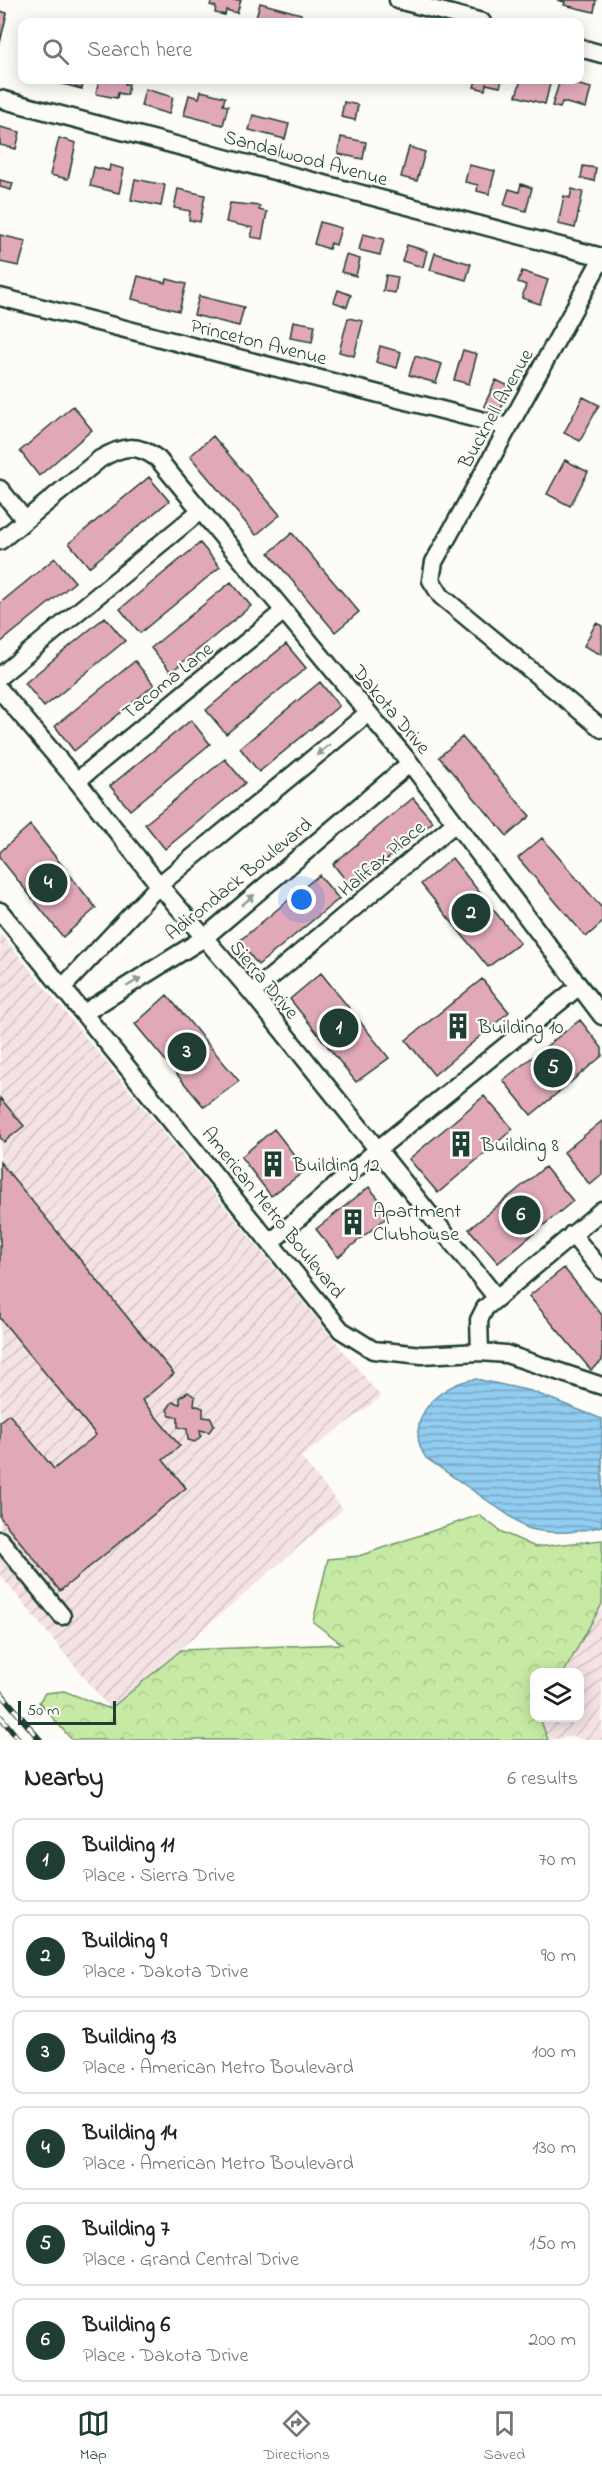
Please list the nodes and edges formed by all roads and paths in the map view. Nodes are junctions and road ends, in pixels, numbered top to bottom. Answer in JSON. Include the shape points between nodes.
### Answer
{"nodes":[{"id":1,"x":398,"y":0,"type":"edge"},
{"id":2,"x":467,"y":18,"type":"edge"},
{"id":3,"x":584,"y":49,"type":"edge"},
{"id":4,"x":602,"y":54,"type":"edge"},
{"id":5,"x":0,"y":99,"type":"edge"},
{"id":6,"x":602,"y":257,"type":"edge"},
{"id":7,"x":0,"y":297,"type":"edge"},
{"id":8,"x":508,"y":426,"type":"junction"},
{"id":9,"x":0,"y":489,"type":"edge"},
{"id":10,"x":200,"y":511,"type":"junction"},
{"id":11,"x":25,"y":520,"type":"junction"},
{"id":12,"x":0,"y":541,"type":"edge"},
{"id":13,"x":284,"y":611,"type":"junction"},
{"id":14,"x":0,"y":676,"type":"edge"},
{"id":15,"x":0,"y":690,"type":"edge"},
{"id":16,"x":368,"y":713,"type":"junction"},
{"id":17,"x":602,"y":729,"type":"edge"},
{"id":18,"x":410,"y":763,"type":"junction"},
{"id":19,"x":77,"y":781,"type":"junction"},
{"id":20,"x":454,"y":824,"type":"junction"},
{"id":21,"x":159,"y":885,"type":"junction"},
{"id":22,"x":0,"y":911,"type":"edge"},
{"id":23,"x":204,"y":938,"type":"junction"},
{"id":24,"x":63,"y":987,"type":"junction"},
{"id":25,"x":578,"y":987,"type":"junction"},
{"id":26,"x":252,"y":993,"type":"junction"},
{"id":27,"x":84,"y":1013,"type":"junction"},
{"id":28,"x":602,"y":1016,"type":"edge"},
{"id":29,"x":376,"y":1150,"type":"junction"},
{"id":30,"x":602,"y":1210,"type":"edge"},
{"id":31,"x":572,"y":1234,"type":"junction"},
{"id":32,"x":271,"y":1242,"type":"junction"},
{"id":33,"x":602,"y":1271,"type":"edge"},
{"id":34,"x":496,"y":1297,"type":"junction"},
{"id":35,"x":480,"y":1352,"type":"junction"},
{"id":36,"x":602,"y":1386,"type":"edge"},
{"id":37,"x":0,"y":1540,"type":"edge"},
{"id":38,"x":62,"y":1616,"type":"dead end"}],
"edges":[{"from":1,"to":2,"type":"street"},
{"from":3,"to":4,"type":"street"},
{"from":5,"to":6,"type":"street","name":"Sandalwood Avenue"},
{"from":6,"to":8,"type":"street","name":"Bucknell Avenue"},
{"from":7,"to":8,"type":"street","name":"Princeton Avenue"},
{"from":8,"to":17,"type":"street","name":"Bucknell Avenue","via":[[435,562],[431,580],[441,596]]},
{"from":9,"to":11,"type":"street"},
{"from":10,"to":11,"type":"street","name":"Dakota Drive","via":[[158,459],[133,447],[117,449],[100,459]]},
{"from":10,"to":13,"type":"street","name":"Dakota Drive"},
{"from":10,"to":14,"type":"street"},
{"from":11,"to":12,"type":"street"},
{"from":13,"to":16,"type":"street","name":"Dakota Drive"},
{"from":13,"to":19,"type":"street","name":"Tacoma Lane"},
{"from":15,"to":19,"type":"street","name":"Sierra Drive"},
{"from":16,"to":18,"type":"street","name":"Dakota Drive"},
{"from":16,"to":21,"type":"street","name":"Adirondack Boulevard","one_way":true},
{"from":18,"to":20,"type":"street","name":"Dakota Drive"},
{"from":23,"to":18,"type":"street","name":"Adirondack Boulevard","one_way":true},
{"from":19,"to":21,"type":"street","name":"Sierra Drive"},
{"from":20,"to":25,"type":"street","name":"Dakota Drive"},
{"from":20,"to":26,"type":"street","name":"Halifax Place"},
{"from":21,"to":23,"type":"street","name":"Sierra Drive"},
{"from":21,"to":24,"type":"street","name":"Adirondack Boulevard"},
{"from":22,"to":24,"type":"street","name":"American Metro Boulevard"},
{"from":23,"to":26,"type":"street","name":"Sierra Drive"},
{"from":27,"to":23,"type":"street","name":"Adirondack Boulevard","one_way":true},
{"from":24,"to":27,"type":"street","name":"American Metro Boulevard"},
{"from":25,"to":28,"type":"street","name":"Dakota Drive"},
{"from":25,"to":29,"type":"street"},
{"from":26,"to":29,"type":"street","name":"Sierra Drive"},
{"from":27,"to":32,"type":"street","name":"American Metro Boulevard"},
{"from":29,"to":32,"type":"street"},
{"from":29,"to":34,"type":"street","name":"Sierra Drive"},
{"from":30,"to":31,"type":"street"},
{"from":31,"to":33,"type":"street"},
{"from":31,"to":34,"type":"street"},
{"from":32,"to":35,"type":"street","name":"American Metro Boulevard","via":[[341,1330],[364,1347],[422,1355]]},
{"from":34,"to":35,"type":"street","via":[[479,1320]]},
{"from":35,"to":36,"type":"street","name":"American Metro Boulevard","via":[[506,1354]]},
{"from":37,"to":38,"type":"street"}]}
